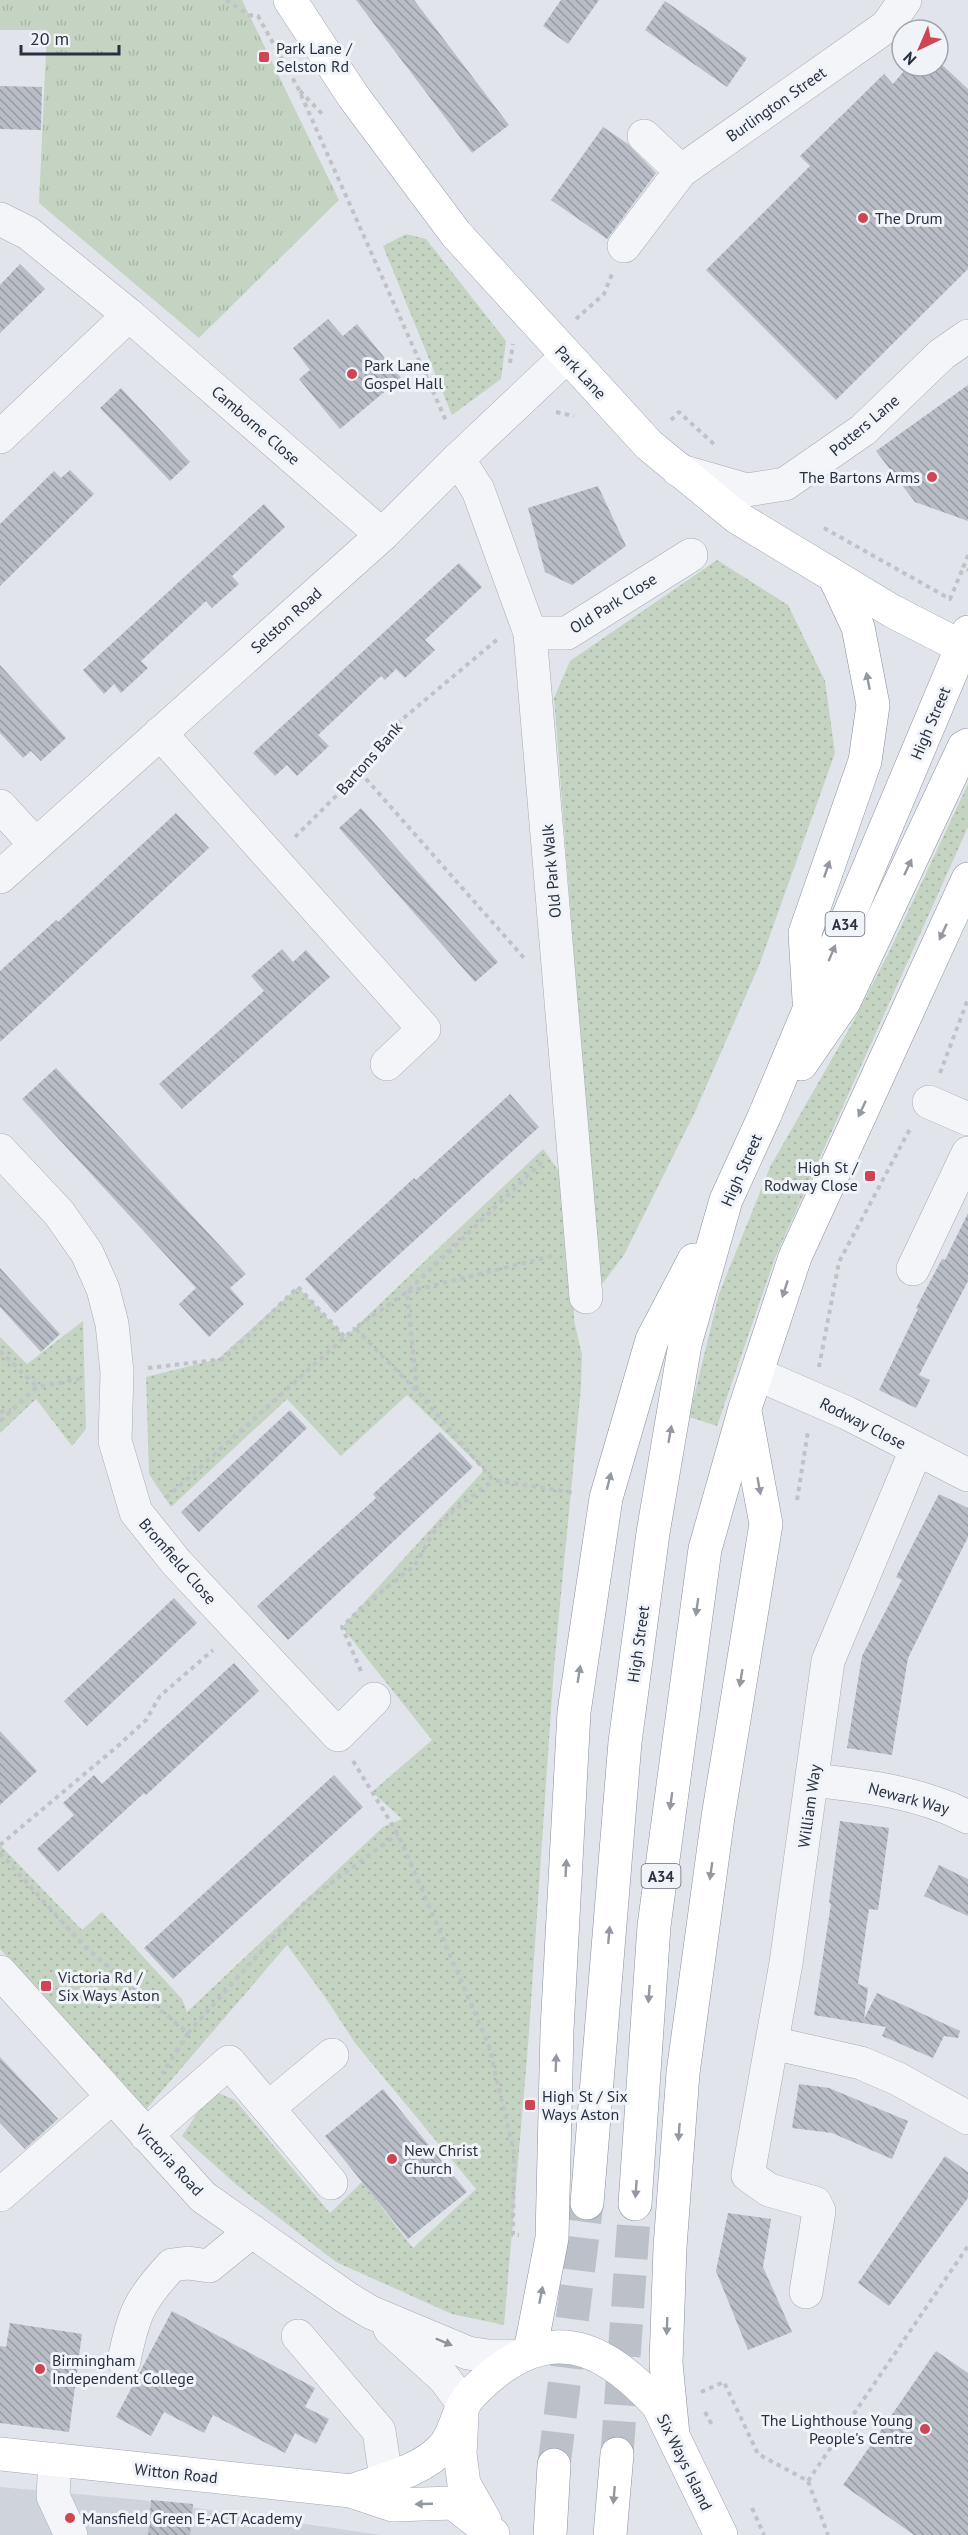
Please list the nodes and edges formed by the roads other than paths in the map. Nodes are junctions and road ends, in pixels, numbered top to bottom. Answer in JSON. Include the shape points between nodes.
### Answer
{"nodes":[{"id":1,"x":290,"y":0,"type":"edge"},
{"id":2,"x":905,"y":0,"type":"edge"},
{"id":3,"x":644,"y":136,"type":"dead end"},
{"id":4,"x":681,"y":171,"type":"junction"},
{"id":5,"x":0,"y":219,"type":"edge"},
{"id":6,"x":624,"y":246,"type":"road end"},
{"id":7,"x":129,"y":315,"type":"junction"},
{"id":8,"x":968,"y":336,"type":"edge"},
{"id":9,"x":560,"y":350,"type":"junction"},
{"id":10,"x":0,"y":437,"type":"edge"},
{"id":11,"x":458,"y":459,"type":"junction"},
{"id":12,"x":678,"y":470,"type":"junction"},
{"id":13,"x":382,"y":534,"type":"junction"},
{"id":14,"x":691,"y":555,"type":"dead end"},
{"id":15,"x":835,"y":578,"type":"junction"},
{"id":16,"x":530,"y":633,"type":"junction"},
{"id":17,"x":966,"y":643,"type":"edge"},
{"id":18,"x":160,"y":733,"type":"junction"},
{"id":19,"x":968,"y":745,"type":"edge"},
{"id":20,"x":0,"y":806,"type":"edge"},
{"id":21,"x":35,"y":844,"type":"junction"},
{"id":22,"x":0,"y":877,"type":"edge"},
{"id":23,"x":968,"y":879,"type":"edge"},
{"id":24,"x":810,"y":1008,"type":"junction"},
{"id":25,"x":387,"y":1064,"type":"dead end"},
{"id":26,"x":920,"y":1114,"type":"road end"},
{"id":27,"x":764,"y":1117,"type":"junction"},
{"id":28,"x":968,"y":1119,"type":"edge"},
{"id":29,"x":0,"y":1150,"type":"edge"},
{"id":30,"x":968,"y":1153,"type":"edge"},
{"id":31,"x":726,"y":1200,"type":"junction"},
{"id":32,"x":913,"y":1269,"type":"dead end"},
{"id":33,"x":586,"y":1297,"type":"dead end"},
{"id":34,"x":758,"y":1374,"type":"junction"},
{"id":35,"x":745,"y":1408,"type":"junction"},
{"id":36,"x":916,"y":1450,"type":"junction"},
{"id":37,"x":968,"y":1475,"type":"edge"},
{"id":38,"x":374,"y":1699,"type":"road end"},
{"id":39,"x":813,"y":1780,"type":"junction"},
{"id":40,"x":968,"y":1816,"type":"edge"},
{"id":41,"x":0,"y":1972,"type":"edge"},
{"id":42,"x":772,"y":2043,"type":"junction"},
{"id":43,"x":332,"y":2055,"type":"dead end"},
{"id":44,"x":112,"y":2097,"type":"junction"},
{"id":45,"x":268,"y":2108,"type":"junction"},
{"id":46,"x":968,"y":2118,"type":"edge"},
{"id":47,"x":140,"y":2128,"type":"junction"},
{"id":48,"x":331,"y":2183,"type":"dead end"},
{"id":49,"x":0,"y":2195,"type":"edge"},
{"id":50,"x":587,"y":2203,"type":"tunnel mouth"},
{"id":51,"x":635,"y":2204,"type":"tunnel mouth"},
{"id":52,"x":252,"y":2231,"type":"junction"},
{"id":53,"x":806,"y":2292,"type":"dead end"},
{"id":54,"x":370,"y":2312,"type":"junction"},
{"id":55,"x":298,"y":2336,"type":"dead end"},
{"id":56,"x":524,"y":2354,"type":"junction"},
{"id":57,"x":124,"y":2361,"type":"dead end"},
{"id":58,"x":463,"y":2408,"type":"junction"},
{"id":59,"x":673,"y":2435,"type":"junction"},
{"id":60,"x":0,"y":2454,"type":"edge"},
{"id":61,"x":617,"y":2454,"type":"tunnel mouth"},
{"id":62,"x":55,"y":2460,"type":"junction"},
{"id":63,"x":554,"y":2465,"type":"tunnel mouth"},
{"id":64,"x":386,"y":2478,"type":"junction"},
{"id":65,"x":351,"y":2491,"type":"junction"},
{"id":66,"x":71,"y":2535,"type":"edge"},
{"id":67,"x":493,"y":2535,"type":"edge"},
{"id":68,"x":550,"y":2535,"type":"edge"},
{"id":69,"x":610,"y":2535,"type":"edge"},
{"id":70,"x":721,"y":2535,"type":"edge"}],
"edges":[{"from":1,"to":9,"type":"main road","name":"Park Lane","via":[[353,96],[456,234]]},
{"from":2,"to":4,"type":"street","name":"Burlington Street","via":[[887,26]]},
{"from":3,"to":4,"type":"street"},
{"from":4,"to":6,"type":"street","name":"Burlington Street"},
{"from":5,"to":7,"type":"street","name":"Camborne Close","via":[[28,232]]},
{"from":7,"to":10,"type":"street"},
{"from":7,"to":13,"type":"street","name":"Camborne Close"},
{"from":8,"to":12,"type":"street","name":"Potters Lane","via":[[942,354],[863,430],[784,484],[747,490]]},
{"from":9,"to":11,"type":"street","name":"Selston Road"},
{"from":9,"to":12,"type":"main road","name":"Park Lane","via":[[649,445]]},
{"from":11,"to":13,"type":"street","name":"Selston Road"},
{"from":11,"to":16,"type":"street","name":"Old Park Walk","via":[[478,490]]},
{"from":12,"to":15,"type":"main road","name":"Park Lane","via":[[738,518]]},
{"from":13,"to":18,"type":"street","name":"Selston Road"},
{"from":14,"to":16,"type":"street","name":"Old Park Close","via":[[567,633]]},
{"from":15,"to":17,"type":"main road","name":"Park Lane"},
{"from":24,"to":15,"type":"main road","number":"A34","one_way":true,"via":[[805,933],[865,761],[873,705],[858,627]]},
{"from":16,"to":33,"type":"street","name":"Old Park Walk"},
{"from":24,"to":17,"type":"main road","name":"High Street","number":"A34","one_way":true},
{"from":18,"to":21,"type":"street","name":"Selston Road"},
{"from":18,"to":25,"type":"street","via":[[424,1029]]},
{"from":27,"to":19,"type":"main road","number":"A34","one_way":true,"via":[[844,1002]]},
{"from":20,"to":21,"type":"street"},
{"from":21,"to":22,"type":"street","name":"Selston Road"},
{"from":23,"to":34,"type":"main road","number":"A34","one_way":true,"via":[[795,1257]]},
{"from":24,"to":27,"type":"main road","name":"High Street","number":"A34"},
{"from":26,"to":28,"type":"street"},
{"from":27,"to":31,"type":"main road","name":"High Street","number":"A34"},
{"from":29,"to":38,"type":"street","name":"Bromfield Close","via":[[59,1214],[87,1253],[103,1289],[117,1372],[115,1441],[136,1512],[176,1562],[338,1735]]},
{"from":30,"to":32,"type":"street"},
{"from":50,"to":31,"type":"main road","name":"High Street","number":"A34","one_way":true,"via":[[625,1742],[653,1533],[685,1344]]},
{"from":56,"to":31,"type":"main road","one_way":true,"via":[[552,2238],[557,2030],[574,1712],[608,1483],[652,1340]]},
{"from":34,"to":35,"type":"main road","number":"A34"},
{"from":34,"to":36,"type":"street","name":"Rodway Close"},
{"from":35,"to":51,"type":"main road","number":"A34","one_way":true,"via":[[704,1561],[654,1926]]},
{"from":35,"to":59,"type":"main road","one_way":true,"via":[[766,1524],[718,1817],[683,2073],[666,2363]]},
{"from":36,"to":37,"type":"street","name":"Rodway Close"},
{"from":36,"to":39,"type":"street","name":"William Way","via":[[828,1661]]},
{"from":39,"to":40,"type":"street","name":"Newark Way","via":[[883,1788]]},
{"from":39,"to":42,"type":"street","name":"William Way"},
{"from":41,"to":44,"type":"street","name":"Victoria Road"},
{"from":42,"to":46,"type":"street","via":[[861,2063]]},
{"from":42,"to":53,"type":"street","name":"William Way","via":[[748,2175],[769,2190],[815,2203],[819,2211]]},
{"from":43,"to":45,"type":"street"},
{"from":44,"to":47,"type":"street","name":"Victoria Road"},
{"from":44,"to":49,"type":"street"},
{"from":45,"to":47,"type":"street","via":[[229,2062]]},
{"from":45,"to":48,"type":"street"},
{"from":47,"to":52,"type":"street","name":"Victoria Road","via":[[203,2197]]},
{"from":52,"to":54,"type":"street","name":"Victoria Road"},
{"from":52,"to":57,"type":"street","via":[[209,2266],[172,2265],[145,2296],[135,2315]]},
{"from":54,"to":56,"type":"street","name":"Victoria Road","one_way":true,"via":[[468,2353]]},
{"from":54,"to":58,"type":"street","name":"Victoria Road","via":[[444,2378]]},
{"from":55,"to":64,"type":"street","via":[[379,2431]]},
{"from":56,"to":58,"type":"main road","name":"Six Ways Island","via":[[483,2382]]},
{"from":56,"to":59,"type":"main road","name":"Six Ways Island","via":[[551,2346],[596,2354],[642,2388],[658,2405]]},
{"from":58,"to":64,"type":"main road","name":"Witton Road","via":[[446,2445],[413,2468]]},
{"from":58,"to":67,"type":"main road","via":[[460,2454],[464,2484]]},
{"from":59,"to":70,"type":"main road","name":"Six Ways Island"},
{"from":60,"to":62,"type":"main road","name":"Witton Road"},
{"from":61,"to":69,"type":"main road","one_way":true},
{"from":62,"to":65,"type":"main road","name":"Witton Road"},
{"from":62,"to":66,"type":"street","via":[[54,2496]]},
{"from":63,"to":68,"type":"main road"},
{"from":64,"to":65,"type":"main road","name":"Witton Road"},
{"from":67,"to":65,"type":"main road","name":"Witton Road","one_way":true,"via":[[453,2503],[393,2505]]}]}
